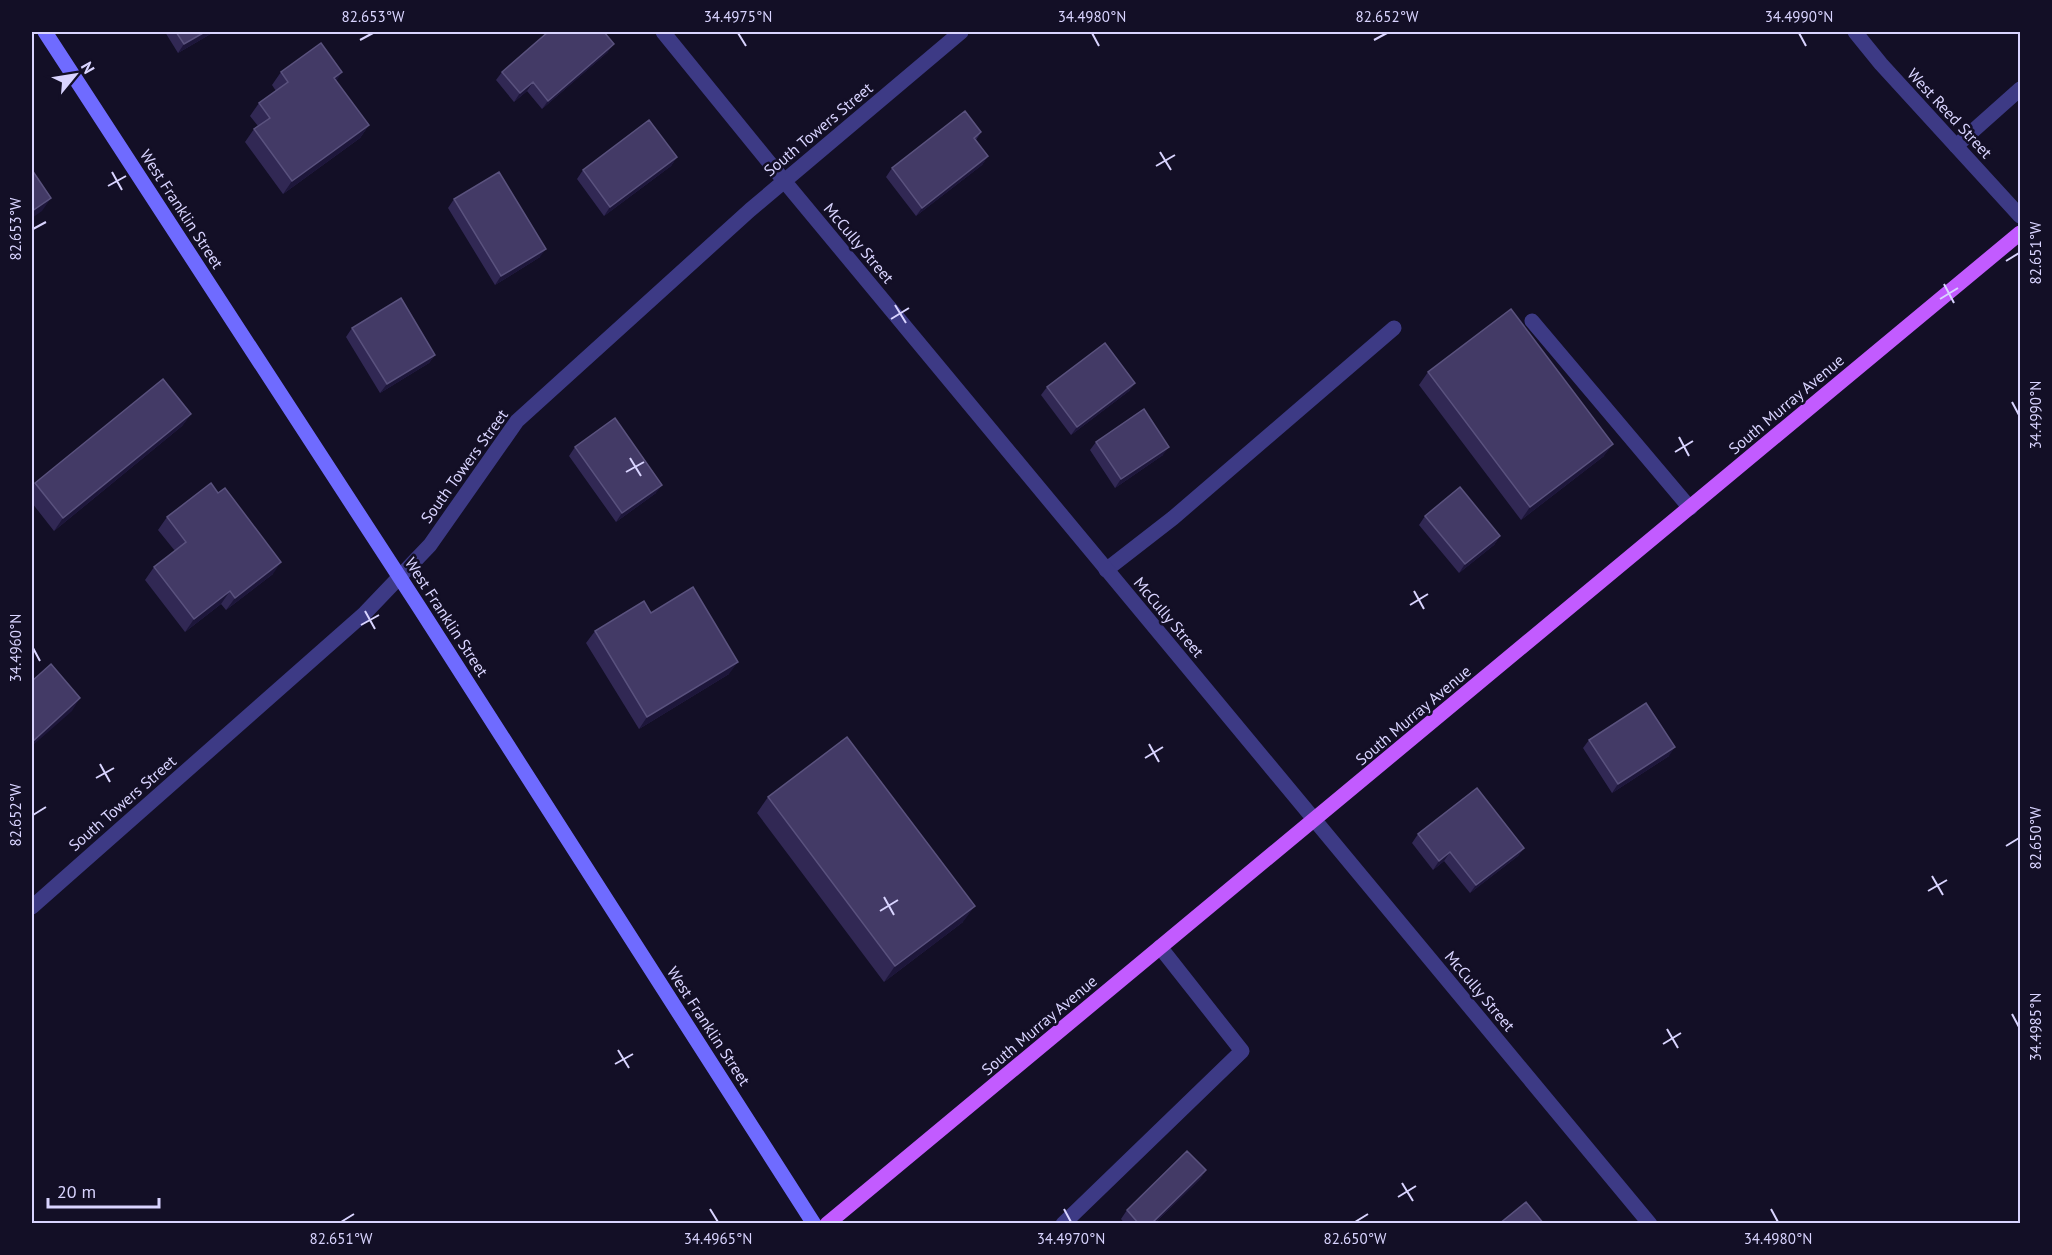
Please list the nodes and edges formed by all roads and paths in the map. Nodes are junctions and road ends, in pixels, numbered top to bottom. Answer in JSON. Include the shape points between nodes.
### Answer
{"nodes":[{"id":1,"x":45,"y":32,"type":"edge"},
{"id":2,"x":663,"y":32,"type":"edge"},
{"id":3,"x":961,"y":32,"type":"edge"},
{"id":4,"x":1855,"y":32,"type":"edge"},
{"id":5,"x":2020,"y":89,"type":"edge"},
{"id":6,"x":1956,"y":146,"type":"junction"},
{"id":7,"x":784,"y":182,"type":"junction"},
{"id":8,"x":2020,"y":216,"type":"edge"},
{"id":9,"x":2020,"y":233,"type":"edge"},
{"id":10,"x":1532,"y":321,"type":"dead end"},
{"id":11,"x":1394,"y":328,"type":"dead end"},
{"id":12,"x":1690,"y":508,"type":"junction"},
{"id":13,"x":1106,"y":570,"type":"junction"},
{"id":14,"x":400,"y":577,"type":"junction"},
{"id":15,"x":1314,"y":820,"type":"junction"},
{"id":16,"x":32,"y":907,"type":"edge"},
{"id":17,"x":1160,"y":947,"type":"junction"},
{"id":18,"x":814,"y":1224,"type":"edge"},
{"id":19,"x":827,"y":1224,"type":"edge"},
{"id":20,"x":1063,"y":1224,"type":"edge"},
{"id":21,"x":1650,"y":1224,"type":"edge"}],
"edges":[{"from":1,"to":14,"type":"street","name":"West Franklin Street"},
{"from":2,"to":7,"type":"street","name":"McCully Street"},
{"from":3,"to":7,"type":"street","name":"South Towers Street"},
{"from":4,"to":6,"type":"street","name":"West Reed Street"},
{"from":5,"to":6,"type":"street"},
{"from":6,"to":8,"type":"street","name":"West Reed Street"},
{"from":7,"to":13,"type":"street","name":"McCully Street"},
{"from":7,"to":14,"type":"street","name":"South Towers Street","via":[[517,421],[430,545]]},
{"from":9,"to":12,"type":"main road","name":"South Murray Avenue"},
{"from":10,"to":12,"type":"street"},
{"from":11,"to":13,"type":"street","via":[[1173,518]]},
{"from":12,"to":15,"type":"main road","name":"South Murray Avenue"},
{"from":13,"to":15,"type":"street","name":"McCully Street"},
{"from":14,"to":16,"type":"street","name":"South Towers Street","via":[[356,621]]},
{"from":14,"to":18,"type":"street","name":"West Franklin Street"},
{"from":15,"to":17,"type":"main road","name":"South Murray Avenue"},
{"from":15,"to":21,"type":"street","name":"McCully Street"},
{"from":17,"to":19,"type":"main road","name":"South Murray Avenue"},
{"from":17,"to":20,"type":"street","via":[[1242,1051]]}]}
